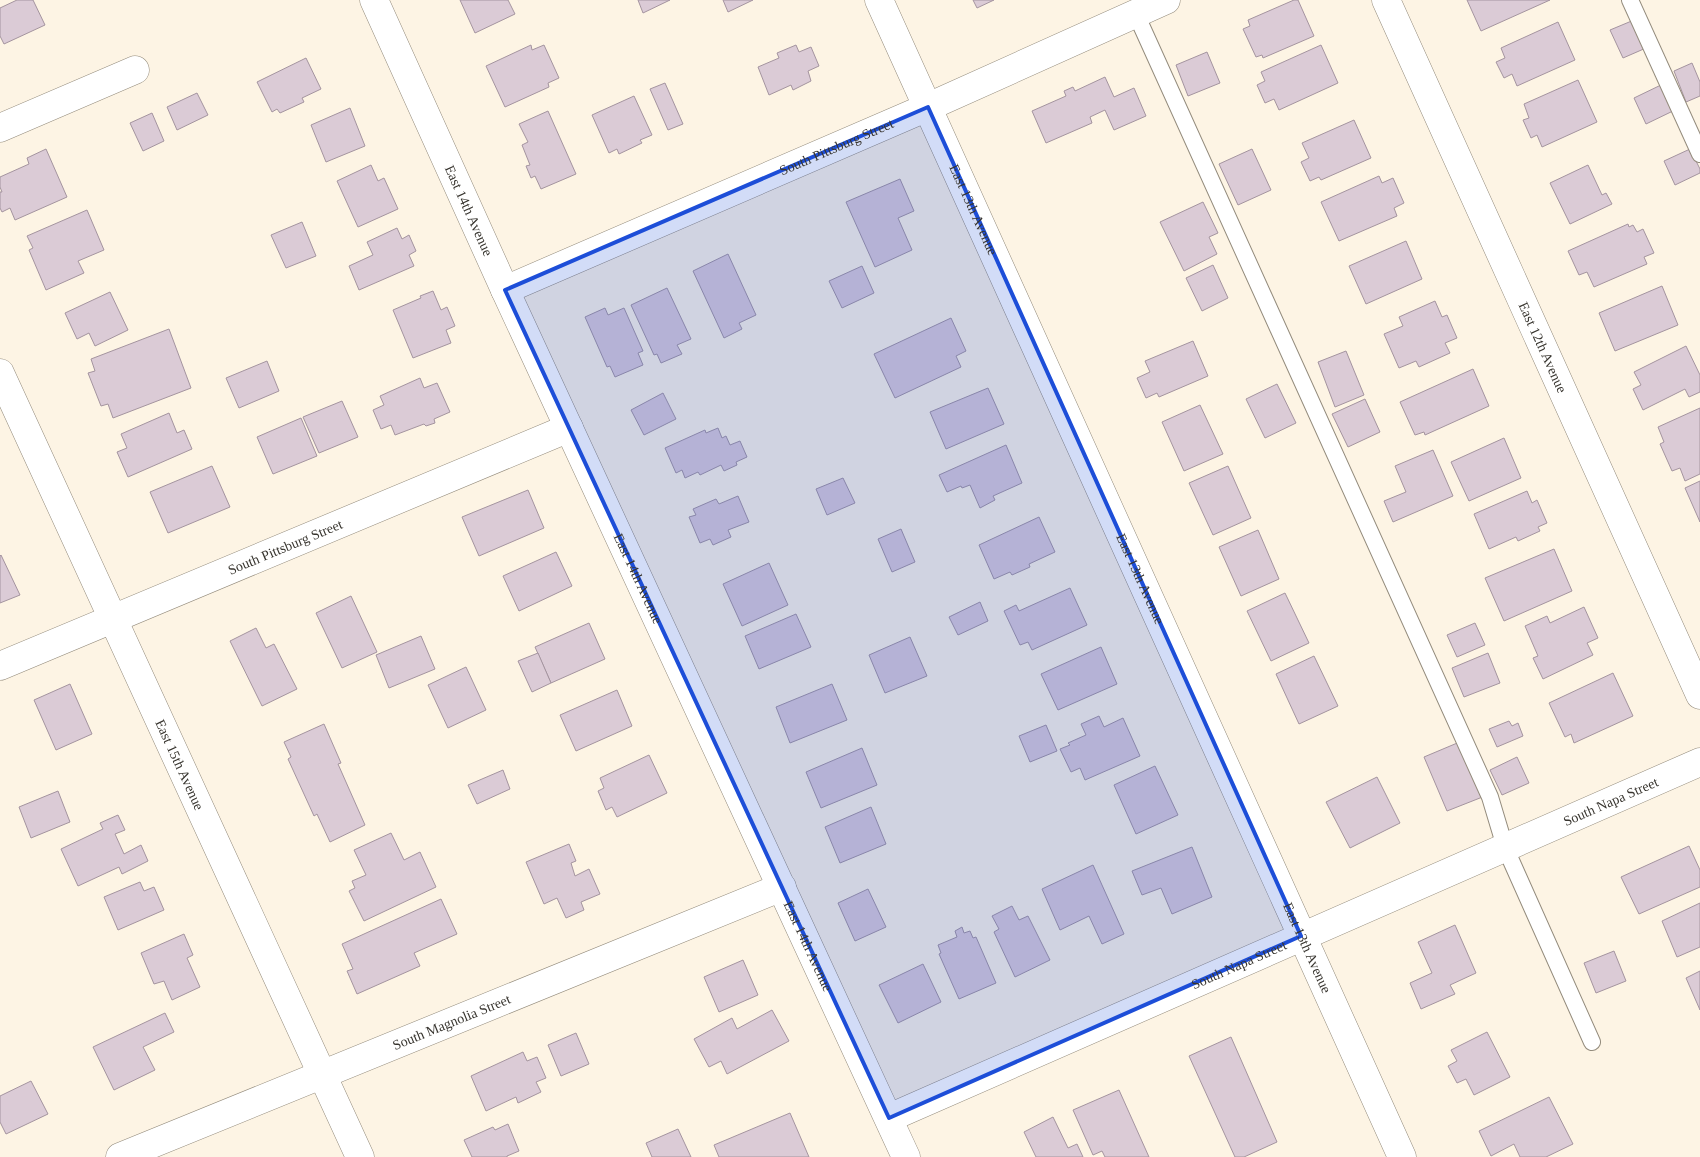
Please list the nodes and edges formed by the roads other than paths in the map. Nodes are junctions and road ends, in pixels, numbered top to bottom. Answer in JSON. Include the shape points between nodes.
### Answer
{"nodes":[{"id":1,"x":374,"y":0,"type":"edge"},
{"id":2,"x":879,"y":0,"type":"edge"},
{"id":3,"x":1166,"y":0,"type":"edge"},
{"id":4,"x":1386,"y":0,"type":"edge"},
{"id":5,"x":1630,"y":0,"type":"edge"},
{"id":6,"x":1136,"y":14,"type":"junction"},
{"id":7,"x":135,"y":70,"type":"dead end"},
{"id":8,"x":928,"y":107,"type":"junction"},
{"id":9,"x":0,"y":128,"type":"edge"},
{"id":10,"x":1700,"y":154,"type":"edge"},
{"id":11,"x":505,"y":290,"type":"junction"},
{"id":12,"x":0,"y":373,"type":"edge"},
{"id":13,"x":569,"y":428,"type":"junction"},
{"id":14,"x":112,"y":619,"type":"junction"},
{"id":15,"x":0,"y":666,"type":"edge"},
{"id":16,"x":1700,"y":694,"type":"edge"},
{"id":17,"x":1700,"y":762,"type":"edge"},
{"id":18,"x":1505,"y":847,"type":"junction"},
{"id":19,"x":782,"y":887,"type":"junction"},
{"id":20,"x":1301,"y":936,"type":"junction"},
{"id":21,"x":1592,"y":1042,"type":"dead end"},
{"id":22,"x":322,"y":1074,"type":"junction"},
{"id":23,"x":889,"y":1118,"type":"junction"},
{"id":24,"x":120,"y":1157,"type":"edge"},
{"id":25,"x":360,"y":1157,"type":"edge"},
{"id":26,"x":906,"y":1157,"type":"edge"},
{"id":27,"x":1402,"y":1157,"type":"edge"}],
"edges":[{"from":1,"to":11,"type":"street","name":"East 14th Avenue"},
{"from":2,"to":8,"type":"street","name":"East 13th Avenue"},
{"from":3,"to":6,"type":"street","name":"South Pittsburg Street"},
{"from":4,"to":16,"type":"street","name":"East 12th Avenue"},
{"from":5,"to":10,"type":"lane"},
{"from":6,"to":8,"type":"street","name":"South Pittsburg Street"},
{"from":6,"to":18,"type":"lane","via":[[1490,797]]},
{"from":7,"to":9,"type":"street"},
{"from":8,"to":11,"type":"street","name":"South Pittsburg Street"},
{"from":8,"to":20,"type":"street","name":"East 13th Avenue"},
{"from":11,"to":13,"type":"street","name":"East 14th Avenue"},
{"from":12,"to":14,"type":"street","name":"East 15th Avenue"},
{"from":13,"to":14,"type":"street","name":"South Pittsburg Street"},
{"from":13,"to":19,"type":"street","name":"East 14th Avenue"},
{"from":14,"to":15,"type":"street","name":"South Pittsburg Street"},
{"from":14,"to":22,"type":"street","name":"East 15th Avenue"},
{"from":17,"to":18,"type":"street","name":"South Napa Street"},
{"from":18,"to":20,"type":"street","name":"South Napa Street"},
{"from":18,"to":21,"type":"lane"},
{"from":19,"to":22,"type":"street","name":"South Magnolia Street"},
{"from":19,"to":23,"type":"street","name":"East 14th Avenue"},
{"from":20,"to":23,"type":"street","name":"South Napa Street"},
{"from":20,"to":27,"type":"street","name":"East 13th Avenue"},
{"from":22,"to":24,"type":"street","name":"South Magnolia Street"},
{"from":22,"to":25,"type":"street","name":"East 15th Avenue"},
{"from":23,"to":26,"type":"street","name":"East 14th Avenue"}]}
